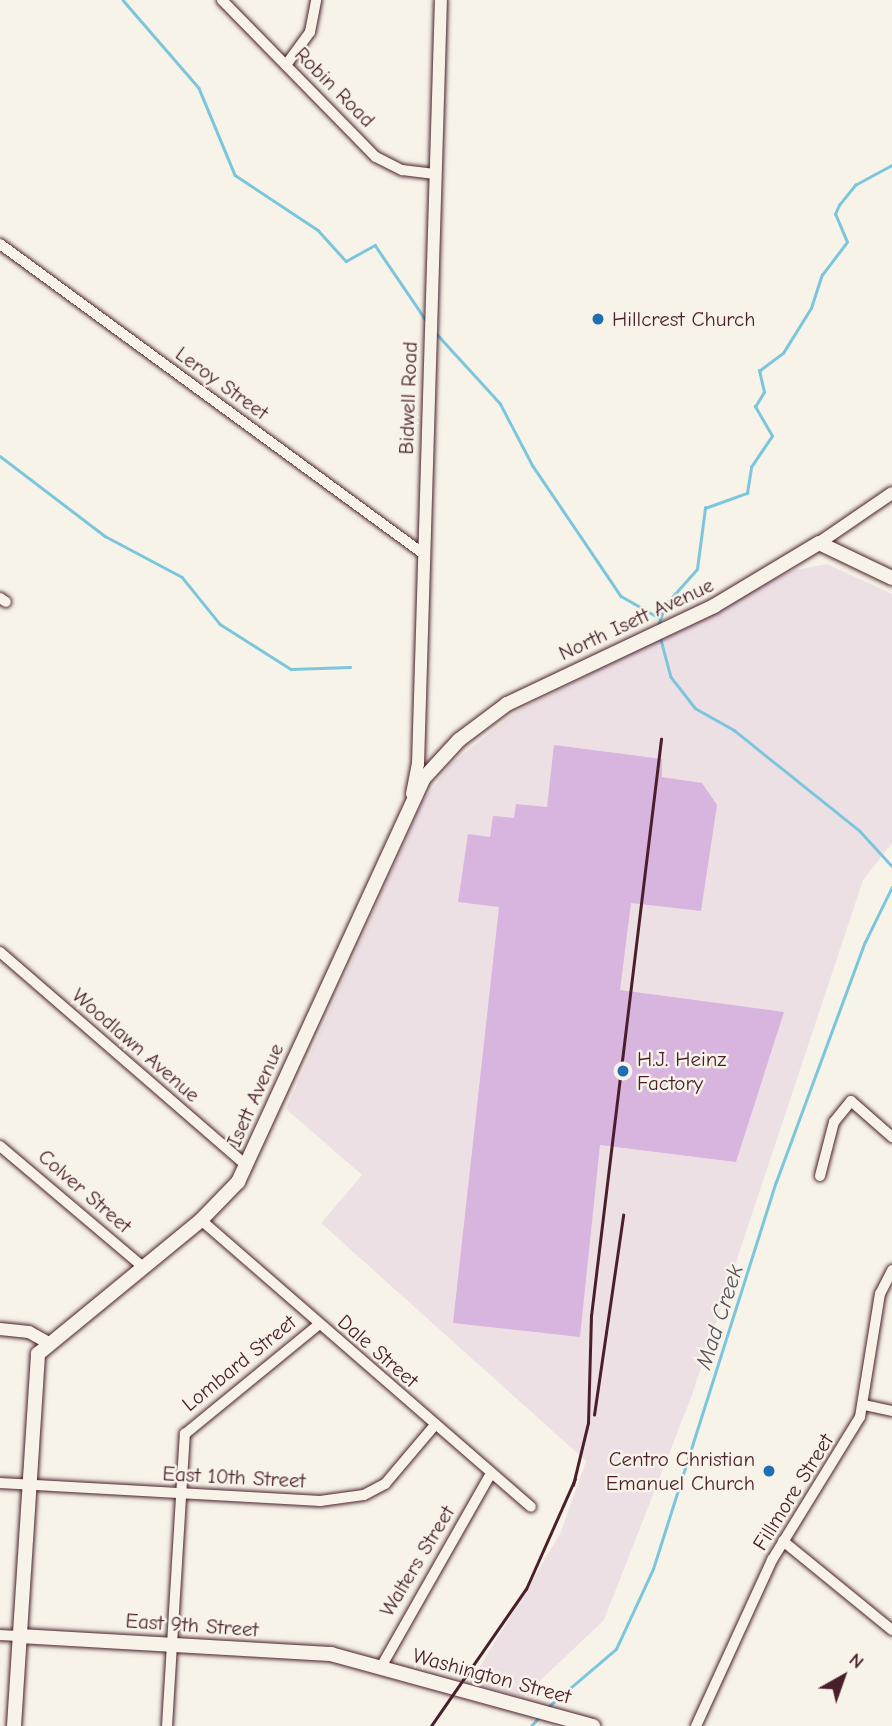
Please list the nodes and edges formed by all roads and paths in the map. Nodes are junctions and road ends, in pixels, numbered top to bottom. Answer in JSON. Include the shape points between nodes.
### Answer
{"nodes":[{"id":1,"x":222,"y":0,"type":"edge"},
{"id":2,"x":316,"y":0,"type":"edge"},
{"id":3,"x":442,"y":0,"type":"edge"},
{"id":4,"x":286,"y":65,"type":"junction"},
{"id":5,"x":435,"y":174,"type":"junction"},
{"id":6,"x":0,"y":244,"type":"edge"},
{"id":7,"x":892,"y":493,"type":"edge"},
{"id":8,"x":819,"y":543,"type":"junction"},
{"id":9,"x":421,"y":552,"type":"junction"},
{"id":10,"x":892,"y":578,"type":"edge"},
{"id":11,"x":411,"y":797,"type":"junction"},
{"id":12,"x":0,"y":952,"type":"edge"},
{"id":13,"x":892,"y":1137,"type":"edge"},
{"id":14,"x":0,"y":1146,"type":"edge"},
{"id":15,"x":247,"y":1166,"type":"junction"},
{"id":16,"x":820,"y":1176,"type":"dead end"},
{"id":17,"x":201,"y":1220,"type":"junction"},
{"id":18,"x":143,"y":1267,"type":"junction"},
{"id":19,"x":892,"y":1270,"type":"edge"},
{"id":20,"x":318,"y":1325,"type":"junction"},
{"id":21,"x":0,"y":1329,"type":"edge"},
{"id":22,"x":47,"y":1342,"type":"junction"},
{"id":23,"x":864,"y":1405,"type":"junction"},
{"id":24,"x":892,"y":1410,"type":"edge"},
{"id":25,"x":434,"y":1426,"type":"junction"},
{"id":26,"x":490,"y":1475,"type":"junction"},
{"id":27,"x":0,"y":1483,"type":"edge"},
{"id":28,"x":27,"y":1484,"type":"junction"},
{"id":29,"x":180,"y":1493,"type":"junction"},
{"id":30,"x":531,"y":1507,"type":"dead end"},
{"id":31,"x":783,"y":1541,"type":"junction"},
{"id":32,"x":891,"y":1626,"type":"edge"},
{"id":33,"x":0,"y":1635,"type":"edge"},
{"id":34,"x":18,"y":1636,"type":"junction"},
{"id":35,"x":172,"y":1645,"type":"junction"},
{"id":36,"x":381,"y":1668,"type":"junction"},
{"id":37,"x":14,"y":1726,"type":"edge"},
{"id":38,"x":167,"y":1726,"type":"edge"},
{"id":39,"x":593,"y":1726,"type":"edge"},
{"id":40,"x":696,"y":1726,"type":"edge"}],
"edges":[{"from":1,"to":4,"type":"street","name":"Robin Road"},
{"from":2,"to":4,"type":"street","via":[[310,32]]},
{"from":3,"to":5,"type":"street","name":"Bidwell Road"},
{"from":4,"to":5,"type":"street","name":"Robin Road","via":[[376,157],[402,170]]},
{"from":5,"to":9,"type":"street","name":"Bidwell Road"},
{"from":6,"to":9,"type":"street","name":"Leroy Street"},
{"from":7,"to":8,"type":"street","name":"North Isett Avenue"},
{"from":8,"to":10,"type":"main road"},
{"from":8,"to":11,"type":"main road","name":"North Isett Avenue","via":[[715,606],[502,707],[458,740]]},
{"from":9,"to":11,"type":"street","name":"Bidwell Road","via":[[418,764]]},
{"from":11,"to":15,"type":"main road","name":"Isett Avenue"},
{"from":12,"to":15,"type":"street","name":"Woodlawn Avenue"},
{"from":13,"to":16,"type":"street","via":[[851,1101],[834,1122]]},
{"from":14,"to":18,"type":"street","name":"Colver Street"},
{"from":15,"to":17,"type":"main road","name":"Isett Avenue"},
{"from":17,"to":18,"type":"main road","name":"Isett Avenue"},
{"from":17,"to":20,"type":"street","name":"Dale Street"},
{"from":18,"to":22,"type":"main road","name":"Isett Avenue"},
{"from":19,"to":23,"type":"street","name":"Fillmore Street","via":[[876,1309]]},
{"from":20,"to":25,"type":"street","name":"Dale Street"},
{"from":20,"to":29,"type":"street","name":"Lombard Street","via":[[189,1427]]},
{"from":21,"to":22,"type":"street","via":[[29,1332]]},
{"from":22,"to":28,"type":"main road","via":[[35,1362]]},
{"from":23,"to":24,"type":"street"},
{"from":23,"to":31,"type":"street","name":"Fillmore Street"},
{"from":25,"to":26,"type":"street","name":"Dale Street"},
{"from":25,"to":29,"type":"street","name":"East 10th Street","via":[[372,1493],[320,1501]]},
{"from":26,"to":30,"type":"street","name":"Dale Street"},
{"from":26,"to":36,"type":"street","name":"Walters Street"},
{"from":27,"to":28,"type":"street","name":"East 10th Street"},
{"from":28,"to":29,"type":"street","name":"East 10th Street"},
{"from":28,"to":34,"type":"main road"},
{"from":29,"to":35,"type":"street","name":"Lombard Street"},
{"from":31,"to":32,"type":"street"},
{"from":31,"to":40,"type":"street","name":"Fillmore Street"},
{"from":33,"to":34,"type":"street","name":"East 9th Street"},
{"from":34,"to":35,"type":"main road","name":"East 9th Street"},
{"from":34,"to":37,"type":"main road"},
{"from":35,"to":36,"type":"main road","name":"East 9th Street","via":[[331,1654]]},
{"from":35,"to":38,"type":"street","name":"Lombard Street"},
{"from":36,"to":39,"type":"main road","name":"Washington Street"}]}
